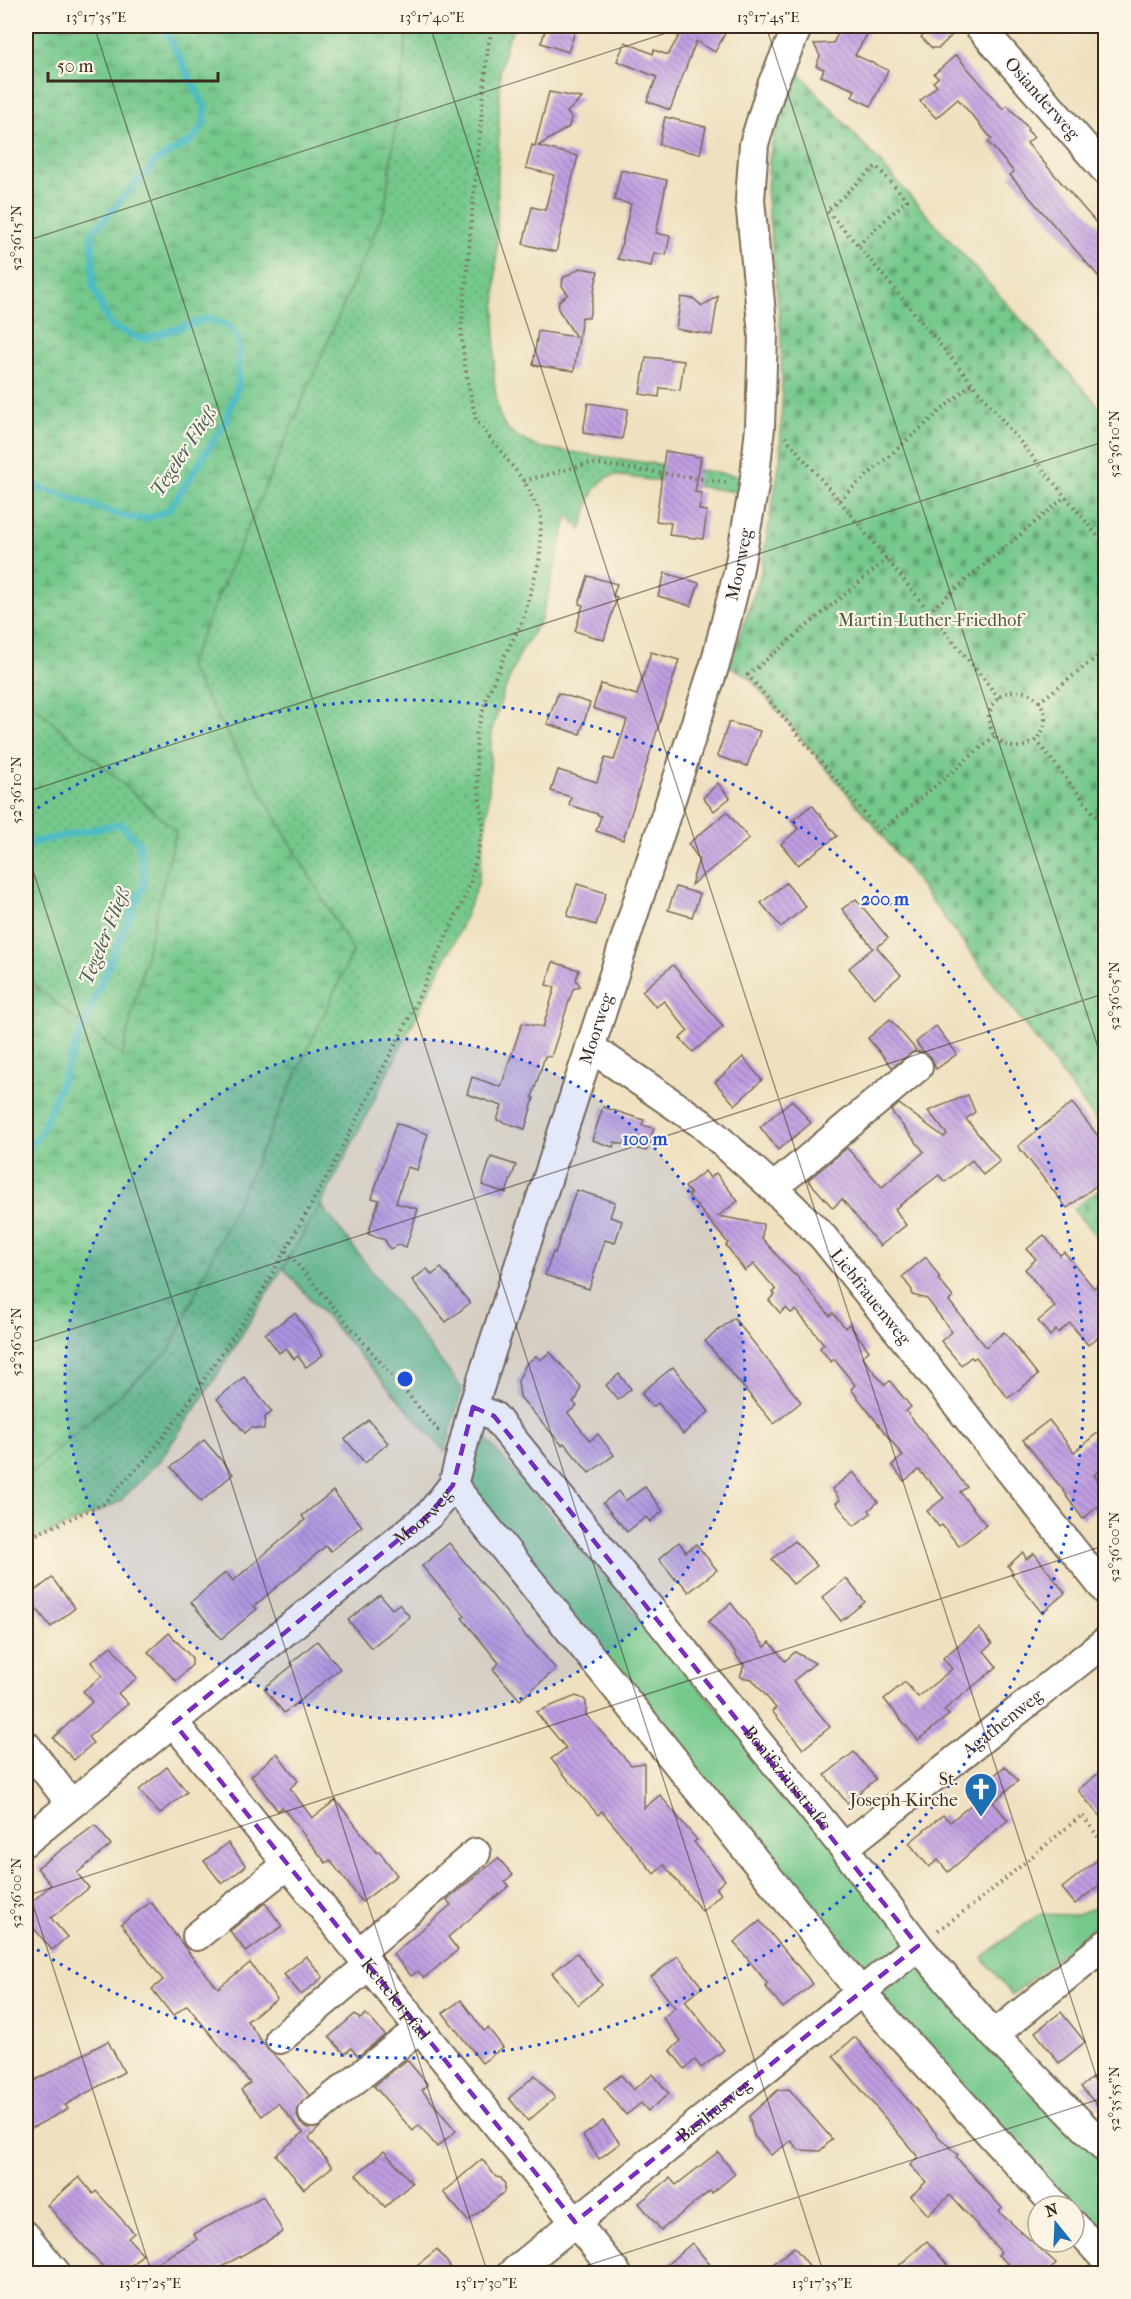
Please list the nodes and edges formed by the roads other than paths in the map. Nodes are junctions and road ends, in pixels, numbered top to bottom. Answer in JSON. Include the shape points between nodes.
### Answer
{"nodes":[{"id":1,"x":798,"y":26,"type":"edge"},
{"id":2,"x":979,"y":26,"type":"edge"},
{"id":3,"x":1106,"y":171,"type":"edge"},
{"id":4,"x":590,"y":1047,"type":"junction"},
{"id":5,"x":918,"y":1067,"type":"dead end"},
{"id":6,"x":773,"y":1188,"type":"junction"},
{"id":7,"x":472,"y":1407,"type":"junction"},
{"id":8,"x":453,"y":1485,"type":"junction"},
{"id":9,"x":1106,"y":1591,"type":"edge"},
{"id":10,"x":1106,"y":1641,"type":"edge"},
{"id":11,"x":174,"y":1723,"type":"junction"},
{"id":12,"x":26,"y":1745,"type":"edge"},
{"id":13,"x":72,"y":1804,"type":"junction"},
{"id":14,"x":26,"y":1841,"type":"edge"},
{"id":15,"x":844,"y":1848,"type":"junction"},
{"id":16,"x":476,"y":1853,"type":"dead end"},
{"id":17,"x":288,"y":1864,"type":"junction"},
{"id":18,"x":197,"y":1936,"type":"dead end"},
{"id":19,"x":1106,"y":1944,"type":"edge"},
{"id":20,"x":918,"y":1946,"type":"junction"},
{"id":21,"x":364,"y":1959,"type":"junction"},
{"id":22,"x":860,"y":1991,"type":"junction"},
{"id":23,"x":420,"y":2028,"type":"junction"},
{"id":24,"x":994,"y":2035,"type":"junction"},
{"id":25,"x":280,"y":2039,"type":"dead end"},
{"id":26,"x":313,"y":2113,"type":"dead end"},
{"id":27,"x":1106,"y":2149,"type":"edge"},
{"id":28,"x":1045,"y":2194,"type":"edge"},
{"id":29,"x":575,"y":2222,"type":"junction"},
{"id":30,"x":26,"y":2236,"type":"edge"},
{"id":31,"x":1086,"y":2238,"type":"edge"},
{"id":32,"x":1106,"y":2260,"type":"edge"},
{"id":33,"x":57,"y":2274,"type":"edge"},
{"id":34,"x":511,"y":2274,"type":"edge"},
{"id":35,"x":617,"y":2274,"type":"edge"}],
"edges":[{"from":1,"to":4,"type":"street","name":"Moorweg","via":[[772,85],[754,144],[750,200],[763,334],[760,428],[738,573],[716,661]]},
{"from":2,"to":3,"type":"street","name":"Osianderweg"},
{"from":4,"to":6,"type":"street","name":"Liebfrauenweg","via":[[702,1124]]},
{"from":4,"to":7,"type":"street","name":"Moorweg"},
{"from":5,"to":6,"type":"street"},
{"from":6,"to":9,"type":"street","name":"Liebfrauenweg","via":[[823,1237]]},
{"from":7,"to":8,"type":"street","name":"Moorweg"},
{"from":7,"to":15,"type":"street","name":"Bonifaziusstraße","via":[[494,1416]]},
{"from":8,"to":11,"type":"street","name":"Moorweg","via":[[430,1514]]},
{"from":8,"to":22,"type":"street"},
{"from":10,"to":15,"type":"street","name":"Agathenweg"},
{"from":11,"to":13,"type":"street","name":"Moorweg"},
{"from":11,"to":17,"type":"street","name":"Kettelerpfad"},
{"from":12,"to":13,"type":"street"},
{"from":13,"to":14,"type":"street","name":"Moorweg"},
{"from":15,"to":20,"type":"street","name":"Bonifaziusstraße"},
{"from":16,"to":21,"type":"street"},
{"from":17,"to":18,"type":"street"},
{"from":17,"to":21,"type":"street","name":"Kettelerpfad"},
{"from":19,"to":24,"type":"street"},
{"from":20,"to":22,"type":"street","name":"Basiliusweg"},
{"from":20,"to":24,"type":"street","name":"Bonifaziusstraße"},
{"from":21,"to":23,"type":"street","name":"Kettelerpfad"},
{"from":21,"to":25,"type":"street"},
{"from":22,"to":28,"type":"street"},
{"from":22,"to":29,"type":"street","name":"Basiliusweg"},
{"from":23,"to":26,"type":"street"},
{"from":23,"to":29,"type":"street","name":"Kettelerpfad"},
{"from":24,"to":27,"type":"street","name":"Bonifaziusstraße"},
{"from":29,"to":34,"type":"street","name":"Basiliusweg"},
{"from":29,"to":35,"type":"street","name":"Kettelerpfad"},
{"from":30,"to":33,"type":"street"},
{"from":31,"to":32,"type":"street"}]}
